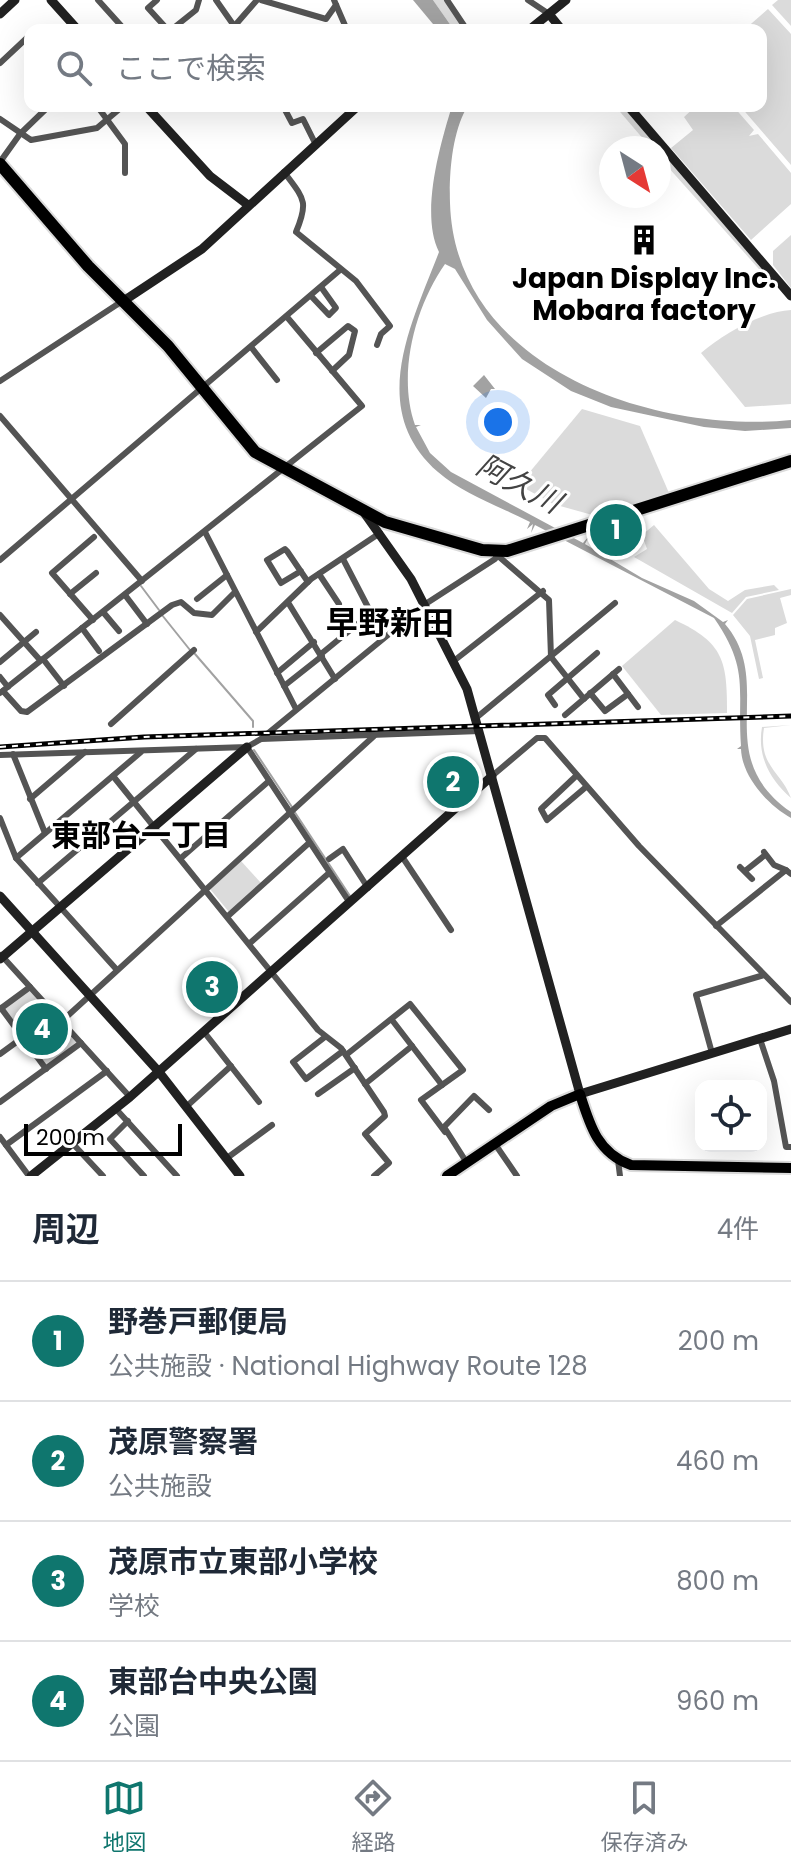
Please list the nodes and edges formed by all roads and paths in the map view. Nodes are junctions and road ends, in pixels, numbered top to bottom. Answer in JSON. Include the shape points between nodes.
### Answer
{"nodes":[{"id":1,"x":15,"y":0,"type":"edge"},
{"id":2,"x":51,"y":0,"type":"edge"},
{"id":3,"x":157,"y":0,"type":"edge"},
{"id":4,"x":199,"y":0,"type":"edge"},
{"id":5,"x":216,"y":0,"type":"edge"},
{"id":6,"x":259,"y":0,"type":"edge"},
{"id":7,"x":447,"y":0,"type":"edge"},
{"id":8,"x":528,"y":0,"type":"edge"},
{"id":9,"x":566,"y":0,"type":"edge"},
{"id":10,"x":103,"y":2,"type":"edge"},
{"id":11,"x":335,"y":2,"type":"edge"},
{"id":12,"x":0,"y":14,"type":"edge"},
{"id":13,"x":549,"y":14,"type":"junction"},
{"id":14,"x":73,"y":24,"type":"edge"},
{"id":15,"x":120,"y":24,"type":"edge"},
{"id":16,"x":163,"y":24,"type":"edge"},
{"id":17,"x":177,"y":24,"type":"edge"},
{"id":18,"x":231,"y":24,"type":"edge"},
{"id":19,"x":238,"y":24,"type":"edge"},
{"id":20,"x":344,"y":24,"type":"edge"},
{"id":21,"x":463,"y":24,"type":"edge"},
{"id":22,"x":536,"y":24,"type":"edge"},
{"id":23,"x":557,"y":24,"type":"edge"},
{"id":24,"x":24,"y":41,"type":"edge"},
{"id":25,"x":0,"y":63,"type":"edge"},
{"id":26,"x":43,"y":112,"type":"edge"},
{"id":27,"x":103,"y":112,"type":"edge"},
{"id":28,"x":117,"y":112,"type":"edge"},
{"id":29,"x":151,"y":112,"type":"edge"},
{"id":30,"x":286,"y":112,"type":"edge"},
{"id":31,"x":351,"y":112,"type":"edge"},
{"id":32,"x":633,"y":112,"type":"edge"},
{"id":33,"x":0,"y":119,"type":"edge"},
{"id":34,"x":109,"y":119,"type":"junction"},
{"id":35,"x":20,"y":134,"type":"junction"},
{"id":36,"x":315,"y":143,"type":"junction"},
{"id":37,"x":0,"y":163,"type":"edge"},
{"id":38,"x":284,"y":172,"type":"junction"},
{"id":39,"x":125,"y":173,"type":"dead end"},
{"id":40,"x":248,"y":205,"type":"junction"},
{"id":41,"x":340,"y":270,"type":"junction"},
{"id":42,"x":321,"y":287,"type":"junction"},
{"id":43,"x":311,"y":296,"type":"junction"},
{"id":44,"x":791,"y":296,"type":"edge"},
{"id":45,"x":125,"y":300,"type":"junction"},
{"id":46,"x":287,"y":317,"type":"junction"},
{"id":47,"x":377,"y":345,"type":"dead end"},
{"id":48,"x":251,"y":347,"type":"junction"},
{"id":49,"x":316,"y":353,"type":"junction"},
{"id":50,"x":332,"y":371,"type":"junction"},
{"id":51,"x":277,"y":380,"type":"dead end"},
{"id":52,"x":0,"y":381,"type":"edge"},
{"id":53,"x":200,"y":388,"type":"junction"},
{"id":54,"x":0,"y":416,"type":"edge"},
{"id":55,"x":791,"y":461,"type":"edge"},
{"id":56,"x":284,"y":467,"type":"junction"},
{"id":57,"x":72,"y":500,"type":"junction"},
{"id":58,"x":364,"y":513,"type":"junction"},
{"id":59,"x":205,"y":532,"type":"junction"},
{"id":60,"x":380,"y":533,"type":"junction"},
{"id":61,"x":94,"y":537,"type":"dead end"},
{"id":62,"x":498,"y":553,"type":"junction"},
{"id":63,"x":343,"y":559,"type":"junction"},
{"id":64,"x":0,"y":560,"type":"edge"},
{"id":65,"x":301,"y":571,"type":"junction"},
{"id":66,"x":96,"y":573,"type":"dead end"},
{"id":67,"x":319,"y":574,"type":"junction"},
{"id":68,"x":227,"y":575,"type":"junction"},
{"id":69,"x":142,"y":581,"type":"junction"},
{"id":70,"x":308,"y":582,"type":"junction"},
{"id":71,"x":543,"y":591,"type":"junction"},
{"id":72,"x":235,"y":592,"type":"junction"},
{"id":73,"x":70,"y":594,"type":"junction"},
{"id":74,"x":125,"y":595,"type":"junction"},
{"id":75,"x":197,"y":599,"type":"dead end"},
{"id":76,"x":615,"y":603,"type":"dead end"},
{"id":77,"x":289,"y":604,"type":"junction"},
{"id":78,"x":339,"y":604,"type":"dead end"},
{"id":79,"x":425,"y":605,"type":"junction"},
{"id":80,"x":103,"y":612,"type":"junction"},
{"id":81,"x":0,"y":615,"type":"edge"},
{"id":82,"x":93,"y":620,"type":"junction"},
{"id":83,"x":147,"y":624,"type":"junction"},
{"id":84,"x":82,"y":628,"type":"junction"},
{"id":85,"x":119,"y":631,"type":"dead end"},
{"id":86,"x":36,"y":632,"type":"dead end"},
{"id":87,"x":256,"y":632,"type":"junction"},
{"id":88,"x":24,"y":642,"type":"junction"},
{"id":89,"x":314,"y":642,"type":"junction"},
{"id":90,"x":99,"y":651,"type":"dead end"},
{"id":91,"x":193,"y":652,"type":"dead end"},
{"id":92,"x":597,"y":653,"type":"dead end"},
{"id":93,"x":321,"y":655,"type":"junction"},
{"id":94,"x":551,"y":657,"type":"junction"},
{"id":95,"x":41,"y":659,"type":"junction"},
{"id":96,"x":455,"y":660,"type":"junction"},
{"id":97,"x":0,"y":662,"type":"edge"},
{"id":98,"x":277,"y":673,"type":"junction"},
{"id":99,"x":567,"y":678,"type":"junction"},
{"id":100,"x":1,"y":679,"type":"edge"},
{"id":101,"x":335,"y":679,"type":"junction"},
{"id":102,"x":64,"y":686,"type":"junction"},
{"id":103,"x":284,"y":686,"type":"junction"},
{"id":104,"x":3,"y":690,"type":"edge"},
{"id":105,"x":590,"y":693,"type":"junction"},
{"id":106,"x":628,"y":694,"type":"junction"},
{"id":107,"x":584,"y":699,"type":"junction"},
{"id":108,"x":555,"y":705,"type":"dead end"},
{"id":109,"x":638,"y":707,"type":"dead end"},
{"id":110,"x":296,"y":709,"type":"junction"},
{"id":111,"x":565,"y":715,"type":"dead end"},
{"id":112,"x":476,"y":718,"type":"junction"},
{"id":113,"x":111,"y":724,"type":"dead end"},
{"id":114,"x":480,"y":731,"type":"junction"},
{"id":115,"x":374,"y":736,"type":"junction"},
{"id":116,"x":261,"y":739,"type":"junction"},
{"id":117,"x":247,"y":747,"type":"junction"},
{"id":118,"x":196,"y":749,"type":"junction"},
{"id":119,"x":143,"y":751,"type":"junction"},
{"id":120,"x":85,"y":752,"type":"junction"},
{"id":121,"x":13,"y":754,"type":"junction"},
{"id":122,"x":0,"y":755,"type":"edge"},
{"id":123,"x":113,"y":776,"type":"junction"},
{"id":124,"x":492,"y":776,"type":"junction"},
{"id":125,"x":576,"y":776,"type":"junction"},
{"id":126,"x":269,"y":781,"type":"junction"},
{"id":127,"x":586,"y":787,"type":"junction"},
{"id":128,"x":30,"y":799,"type":"junction"},
{"id":129,"x":134,"y":801,"type":"junction"},
{"id":130,"x":289,"y":813,"type":"junction"},
{"id":131,"x":0,"y":818,"type":"edge"},
{"id":132,"x":2,"y":828,"type":"edge"},
{"id":133,"x":156,"y":828,"type":"junction"},
{"id":134,"x":45,"y":833,"type":"junction"},
{"id":135,"x":309,"y":843,"type":"junction"},
{"id":136,"x":16,"y":858,"type":"junction"},
{"id":137,"x":181,"y":858,"type":"junction"},
{"id":138,"x":403,"y":858,"type":"junction"},
{"id":139,"x":329,"y":859,"type":"dead end"},
{"id":140,"x":789,"y":872,"type":"edge"},
{"id":141,"x":329,"y":873,"type":"junction"},
{"id":142,"x":752,"y":879,"type":"dead end"},
{"id":143,"x":38,"y":883,"type":"junction"},
{"id":144,"x":368,"y":888,"type":"junction"},
{"id":145,"x":206,"y":889,"type":"junction"},
{"id":146,"x":0,"y":896,"type":"edge"},
{"id":147,"x":350,"y":903,"type":"junction"},
{"id":148,"x":62,"y":909,"type":"junction"},
{"id":149,"x":228,"y":916,"type":"junction"},
{"id":150,"x":716,"y":926,"type":"junction"},
{"id":151,"x":451,"y":930,"type":"dead end"},
{"id":152,"x":33,"y":934,"type":"junction"},
{"id":153,"x":250,"y":943,"type":"junction"},
{"id":154,"x":1,"y":956,"type":"edge"},
{"id":155,"x":117,"y":970,"type":"junction"},
{"id":156,"x":273,"y":971,"type":"junction"},
{"id":157,"x":764,"y":975,"type":"junction"},
{"id":158,"x":30,"y":987,"type":"junction"},
{"id":159,"x":89,"y":995,"type":"junction"},
{"id":160,"x":791,"y":1002,"type":"edge"},
{"id":161,"x":0,"y":1008,"type":"edge"},
{"id":162,"x":392,"y":1020,"type":"junction"},
{"id":163,"x":62,"y":1021,"type":"junction"},
{"id":164,"x":791,"y":1029,"type":"edge"},
{"id":165,"x":204,"y":1032,"type":"junction"},
{"id":166,"x":325,"y":1037,"type":"junction"},
{"id":167,"x":22,"y":1038,"type":"junction"},
{"id":168,"x":760,"y":1039,"type":"junction"},
{"id":169,"x":81,"y":1043,"type":"junction"},
{"id":170,"x":412,"y":1046,"type":"junction"},
{"id":171,"x":345,"y":1053,"type":"junction"},
{"id":172,"x":0,"y":1054,"type":"edge"},
{"id":173,"x":712,"y":1054,"type":"junction"},
{"id":174,"x":231,"y":1066,"type":"junction"},
{"id":175,"x":355,"y":1068,"type":"junction"},
{"id":176,"x":46,"y":1069,"type":"junction"},
{"id":177,"x":107,"y":1071,"type":"junction"},
{"id":178,"x":159,"y":1072,"type":"junction"},
{"id":179,"x":365,"y":1084,"type":"junction"},
{"id":180,"x":442,"y":1085,"type":"junction"},
{"id":181,"x":318,"y":1094,"type":"dead end"},
{"id":182,"x":580,"y":1094,"type":"junction"},
{"id":183,"x":130,"y":1097,"type":"junction"},
{"id":184,"x":0,"y":1102,"type":"edge"},
{"id":185,"x":259,"y":1102,"type":"dead end"},
{"id":186,"x":187,"y":1106,"type":"junction"},
{"id":187,"x":116,"y":1109,"type":"junction"},
{"id":188,"x":489,"y":1110,"type":"dead end"},
{"id":189,"x":128,"y":1121,"type":"junction"},
{"id":190,"x":272,"y":1125,"type":"dead end"},
{"id":191,"x":445,"y":1132,"type":"junction"},
{"id":192,"x":0,"y":1137,"type":"edge"},
{"id":193,"x":495,"y":1144,"type":"junction"},
{"id":194,"x":6,"y":1145,"type":"junction"},
{"id":195,"x":74,"y":1145,"type":"junction"},
{"id":196,"x":791,"y":1147,"type":"edge"},
{"id":197,"x":227,"y":1158,"type":"junction"},
{"id":198,"x":618,"y":1160,"type":"junction"},
{"id":199,"x":791,"y":1168,"type":"edge"},
{"id":200,"x":464,"y":1169,"type":"edge"},
{"id":201,"x":99,"y":1175,"type":"edge"},
{"id":202,"x":174,"y":1175,"type":"edge"},
{"id":203,"x":30,"y":1176,"type":"edge"},
{"id":204,"x":144,"y":1176,"type":"edge"},
{"id":205,"x":240,"y":1176,"type":"edge"},
{"id":206,"x":374,"y":1176,"type":"edge"},
{"id":207,"x":447,"y":1176,"type":"edge"},
{"id":208,"x":517,"y":1176,"type":"edge"},
{"id":209,"x":620,"y":1176,"type":"edge"}],
"edges":[{"from":1,"to":12,"type":"street"},
{"from":2,"to":14,"type":"street"},
{"from":3,"to":16,"type":"street","via":[[148,8]]},
{"from":4,"to":17,"type":"street","via":[[196,10]]},
{"from":5,"to":18,"type":"street"},
{"from":6,"to":11,"type":"street","via":[[326,19]]},
{"from":6,"to":19,"type":"street"},
{"from":7,"to":21,"type":"street"},
{"from":8,"to":13,"type":"street"},
{"from":9,"to":13,"type":"street"},
{"from":10,"to":15,"type":"street"},
{"from":11,"to":20,"type":"street"},
{"from":13,"to":22,"type":"street"},
{"from":13,"to":23,"type":"street"},
{"from":24,"to":25,"type":"street"},
{"from":26,"to":35,"type":"street"},
{"from":27,"to":34,"type":"street"},
{"from":28,"to":34,"type":"street"},
{"from":29,"to":40,"type":"street","via":[[210,176]]},
{"from":30,"to":36,"type":"street","via":[[292,123],[303,119]]},
{"from":31,"to":36,"type":"street"},
{"from":32,"to":44,"type":"street"},
{"from":33,"to":35,"type":"street"},
{"from":34,"to":35,"type":"street","via":[[97,128],[31,140]]},
{"from":34,"to":39,"type":"street","via":[[125,144]]},
{"from":35,"to":37,"type":"street"},
{"from":36,"to":38,"type":"street"},
{"from":37,"to":45,"type":"highway","via":[[88,266]]},
{"from":38,"to":40,"type":"street"},
{"from":38,"to":41,"type":"street","via":[[305,203],[305,218],[296,232]]},
{"from":40,"to":45,"type":"street","via":[[202,249]]},
{"from":41,"to":42,"type":"street"},
{"from":41,"to":47,"type":"street","via":[[393,325]]},
{"from":42,"to":43,"type":"street"},
{"from":42,"to":43,"type":"street","via":[[336,308],[329,315]]},
{"from":43,"to":46,"type":"street"},
{"from":45,"to":52,"type":"street"},
{"from":45,"to":53,"type":"highway"},
{"from":46,"to":48,"type":"street"},
{"from":46,"to":49,"type":"street"},
{"from":48,"to":51,"type":"street"},
{"from":48,"to":53,"type":"street"},
{"from":49,"to":50,"type":"street"},
{"from":49,"to":50,"type":"street","via":[[348,326],[355,331],[349,355]]},
{"from":50,"to":56,"type":"street","via":[[362,406]]},
{"from":53,"to":56,"type":"highway","via":[[247,444]]},
{"from":53,"to":57,"type":"street"},
{"from":54,"to":57,"type":"street"},
{"from":55,"to":62,"type":"highway"},
{"from":56,"to":58,"type":"highway"},
{"from":56,"to":59,"type":"street"},
{"from":57,"to":64,"type":"street"},
{"from":57,"to":69,"type":"street"},
{"from":58,"to":60,"type":"street"},
{"from":58,"to":62,"type":"highway"},
{"from":59,"to":68,"type":"street"},
{"from":59,"to":69,"type":"street"},
{"from":60,"to":63,"type":"street"},
{"from":60,"to":79,"type":"street"},
{"from":61,"to":73,"type":"street","via":[[52,573]]},
{"from":62,"to":71,"type":"street"},
{"from":62,"to":79,"type":"street"},
{"from":63,"to":67,"type":"street"},
{"from":63,"to":93,"type":"street","via":[[371,613]]},
{"from":65,"to":65,"type":"street","via":[[285,549],[267,560],[281,583]]},
{"from":65,"to":70,"type":"street"},
{"from":66,"to":73,"type":"street"},
{"from":67,"to":70,"type":"street"},
{"from":67,"to":78,"type":"street"},
{"from":68,"to":72,"type":"street"},
{"from":68,"to":75,"type":"street"},
{"from":69,"to":74,"type":"street"},
{"from":70,"to":77,"type":"street"},
{"from":71,"to":94,"type":"street","via":[[551,607]]},
{"from":71,"to":96,"type":"street"},
{"from":72,"to":83,"type":"street","via":[[212,615],[194,613],[181,602]]},
{"from":72,"to":87,"type":"street"},
{"from":73,"to":82,"type":"street"},
{"from":74,"to":80,"type":"street"},
{"from":74,"to":83,"type":"street"},
{"from":76,"to":94,"type":"street"},
{"from":77,"to":87,"type":"street"},
{"from":77,"to":89,"type":"street"},
{"from":79,"to":96,"type":"street"},
{"from":79,"to":101,"type":"street"},
{"from":80,"to":82,"type":"street"},
{"from":80,"to":85,"type":"street"},
{"from":81,"to":88,"type":"street"},
{"from":82,"to":84,"type":"street"},
{"from":83,"to":102,"type":"street"},
{"from":84,"to":90,"type":"street"},
{"from":84,"to":95,"type":"street"},
{"from":86,"to":88,"type":"street"},
{"from":87,"to":98,"type":"street"},
{"from":88,"to":95,"type":"street"},
{"from":88,"to":97,"type":"street"},
{"from":89,"to":93,"type":"street"},
{"from":89,"to":98,"type":"street"},
{"from":91,"to":113,"type":"street"},
{"from":92,"to":99,"type":"street"},
{"from":93,"to":101,"type":"street"},
{"from":93,"to":103,"type":"street"},
{"from":94,"to":99,"type":"street"},
{"from":94,"to":112,"type":"street"},
{"from":95,"to":102,"type":"street"},
{"from":95,"to":104,"type":"street"},
{"from":96,"to":112,"type":"street"},
{"from":98,"to":103,"type":"street"},
{"from":99,"to":107,"type":"street"},
{"from":99,"to":108,"type":"street","via":[[548,695]]},
{"from":100,"to":104,"type":"street"},
{"from":101,"to":110,"type":"street"},
{"from":102,"to":104,"type":"street","via":[[23,713]]},
{"from":103,"to":110,"type":"street"},
{"from":105,"to":106,"type":"street","via":[[605,711]]},
{"from":105,"to":106,"type":"street","via":[[616,672]]},
{"from":105,"to":107,"type":"street"},
{"from":106,"to":109,"type":"street"},
{"from":107,"to":111,"type":"street"},
{"from":110,"to":116,"type":"street"},
{"from":112,"to":114,"type":"street"},
{"from":114,"to":115,"type":"street"},
{"from":114,"to":124,"type":"street"},
{"from":115,"to":116,"type":"street"},
{"from":115,"to":130,"type":"street"},
{"from":116,"to":117,"type":"street"},
{"from":117,"to":118,"type":"street"},
{"from":117,"to":126,"type":"street"},
{"from":117,"to":133,"type":"street"},
{"from":118,"to":119,"type":"street"},
{"from":118,"to":129,"type":"street"},
{"from":119,"to":120,"type":"street"},
{"from":119,"to":123,"type":"street"},
{"from":120,"to":121,"type":"street"},
{"from":120,"to":128,"type":"street"},
{"from":121,"to":122,"type":"street"},
{"from":121,"to":128,"type":"street"},
{"from":123,"to":129,"type":"street"},
{"from":123,"to":134,"type":"street"},
{"from":124,"to":125,"type":"street","via":[[541,737]]},
{"from":124,"to":138,"type":"street"},
{"from":124,"to":182,"type":"street"},
{"from":125,"to":127,"type":"street"},
{"from":125,"to":127,"type":"street","via":[[541,809],[547,820]]},
{"from":126,"to":130,"type":"street"},
{"from":126,"to":137,"type":"street"},
{"from":127,"to":150,"type":"street"},
{"from":128,"to":134,"type":"street"},
{"from":129,"to":133,"type":"street"},
{"from":129,"to":143,"type":"street"},
{"from":130,"to":135,"type":"street"},
{"from":130,"to":145,"type":"street"},
{"from":131,"to":132,"type":"street"},
{"from":132,"to":136,"type":"street"},
{"from":133,"to":137,"type":"street"},
{"from":133,"to":148,"type":"street"},
{"from":134,"to":136,"type":"street"},
{"from":135,"to":141,"type":"street"},
{"from":135,"to":149,"type":"street"},
{"from":136,"to":143,"type":"street"},
{"from":137,"to":145,"type":"street"},
{"from":138,"to":144,"type":"street"},
{"from":138,"to":151,"type":"street"},
{"from":139,"to":144,"type":"street","via":[[343,849]]},
{"from":140,"to":142,"type":"street","via":[[765,854],[742,869]]},
{"from":140,"to":150,"type":"street"},
{"from":141,"to":147,"type":"street"},
{"from":141,"to":153,"type":"street"},
{"from":143,"to":148,"type":"street"},
{"from":144,"to":147,"type":"street"},
{"from":145,"to":149,"type":"street"},
{"from":145,"to":155,"type":"street"},
{"from":146,"to":152,"type":"street"},
{"from":147,"to":156,"type":"street"},
{"from":148,"to":152,"type":"street"},
{"from":148,"to":155,"type":"street"},
{"from":149,"to":153,"type":"street"},
{"from":150,"to":157,"type":"street"},
{"from":152,"to":154,"type":"street"},
{"from":152,"to":159,"type":"street"},
{"from":153,"to":156,"type":"street"},
{"from":154,"to":158,"type":"street"},
{"from":155,"to":159,"type":"street"},
{"from":156,"to":165,"type":"street"},
{"from":156,"to":166,"type":"street"},
{"from":157,"to":160,"type":"street"},
{"from":157,"to":173,"type":"street","via":[[696,995]]},
{"from":158,"to":161,"type":"street"},
{"from":158,"to":163,"type":"street"},
{"from":159,"to":163,"type":"street"},
{"from":159,"to":178,"type":"street"},
{"from":161,"to":167,"type":"street"},
{"from":162,"to":170,"type":"street"},
{"from":162,"to":171,"type":"street"},
{"from":162,"to":180,"type":"street","via":[[410,1004],[463,1070]]},
{"from":163,"to":169,"type":"street"},
{"from":164,"to":168,"type":"street"},
{"from":165,"to":174,"type":"street"},
{"from":165,"to":178,"type":"street"},
{"from":166,"to":171,"type":"street"},
{"from":166,"to":171,"type":"street","via":[[293,1062],[306,1079]]},
{"from":167,"to":172,"type":"street"},
{"from":167,"to":176,"type":"street"},
{"from":168,"to":173,"type":"street"},
{"from":168,"to":196,"type":"street","via":[[786,1147]]},
{"from":169,"to":176,"type":"street"},
{"from":169,"to":177,"type":"street"},
{"from":170,"to":179,"type":"street"},
{"from":170,"to":180,"type":"street"},
{"from":171,"to":175,"type":"street"},
{"from":173,"to":182,"type":"street"},
{"from":174,"to":185,"type":"street"},
{"from":174,"to":186,"type":"street"},
{"from":175,"to":179,"type":"street"},
{"from":175,"to":181,"type":"street"},
{"from":176,"to":184,"type":"street"},
{"from":177,"to":183,"type":"street"},
{"from":177,"to":194,"type":"street"},
{"from":178,"to":183,"type":"street"},
{"from":178,"to":186,"type":"street"},
{"from":179,"to":206,"type":"street","via":[[385,1116],[365,1134],[389,1163]]},
{"from":180,"to":191,"type":"street","via":[[421,1100]]},
{"from":182,"to":193,"type":"main road","via":[[551,1106]]},
{"from":182,"to":198,"type":"main road","via":[[599,1143]]},
{"from":183,"to":187,"type":"street"},
{"from":186,"to":197,"type":"street"},
{"from":187,"to":189,"type":"street"},
{"from":187,"to":195,"type":"street"},
{"from":188,"to":191,"type":"street","via":[[474,1096]]},
{"from":189,"to":202,"type":"street"},
{"from":189,"to":204,"type":"street","via":[[110,1139]]},
{"from":190,"to":197,"type":"street"},
{"from":191,"to":200,"type":"street"},
{"from":192,"to":194,"type":"street"},
{"from":193,"to":200,"type":"main road"},
{"from":193,"to":208,"type":"street"},
{"from":194,"to":203,"type":"street"},
{"from":195,"to":201,"type":"street"},
{"from":195,"to":203,"type":"street"},
{"from":197,"to":205,"type":"street"},
{"from":198,"to":199,"type":"main road","via":[[643,1166]]},
{"from":198,"to":209,"type":"street"},
{"from":200,"to":207,"type":"main road"}]}
